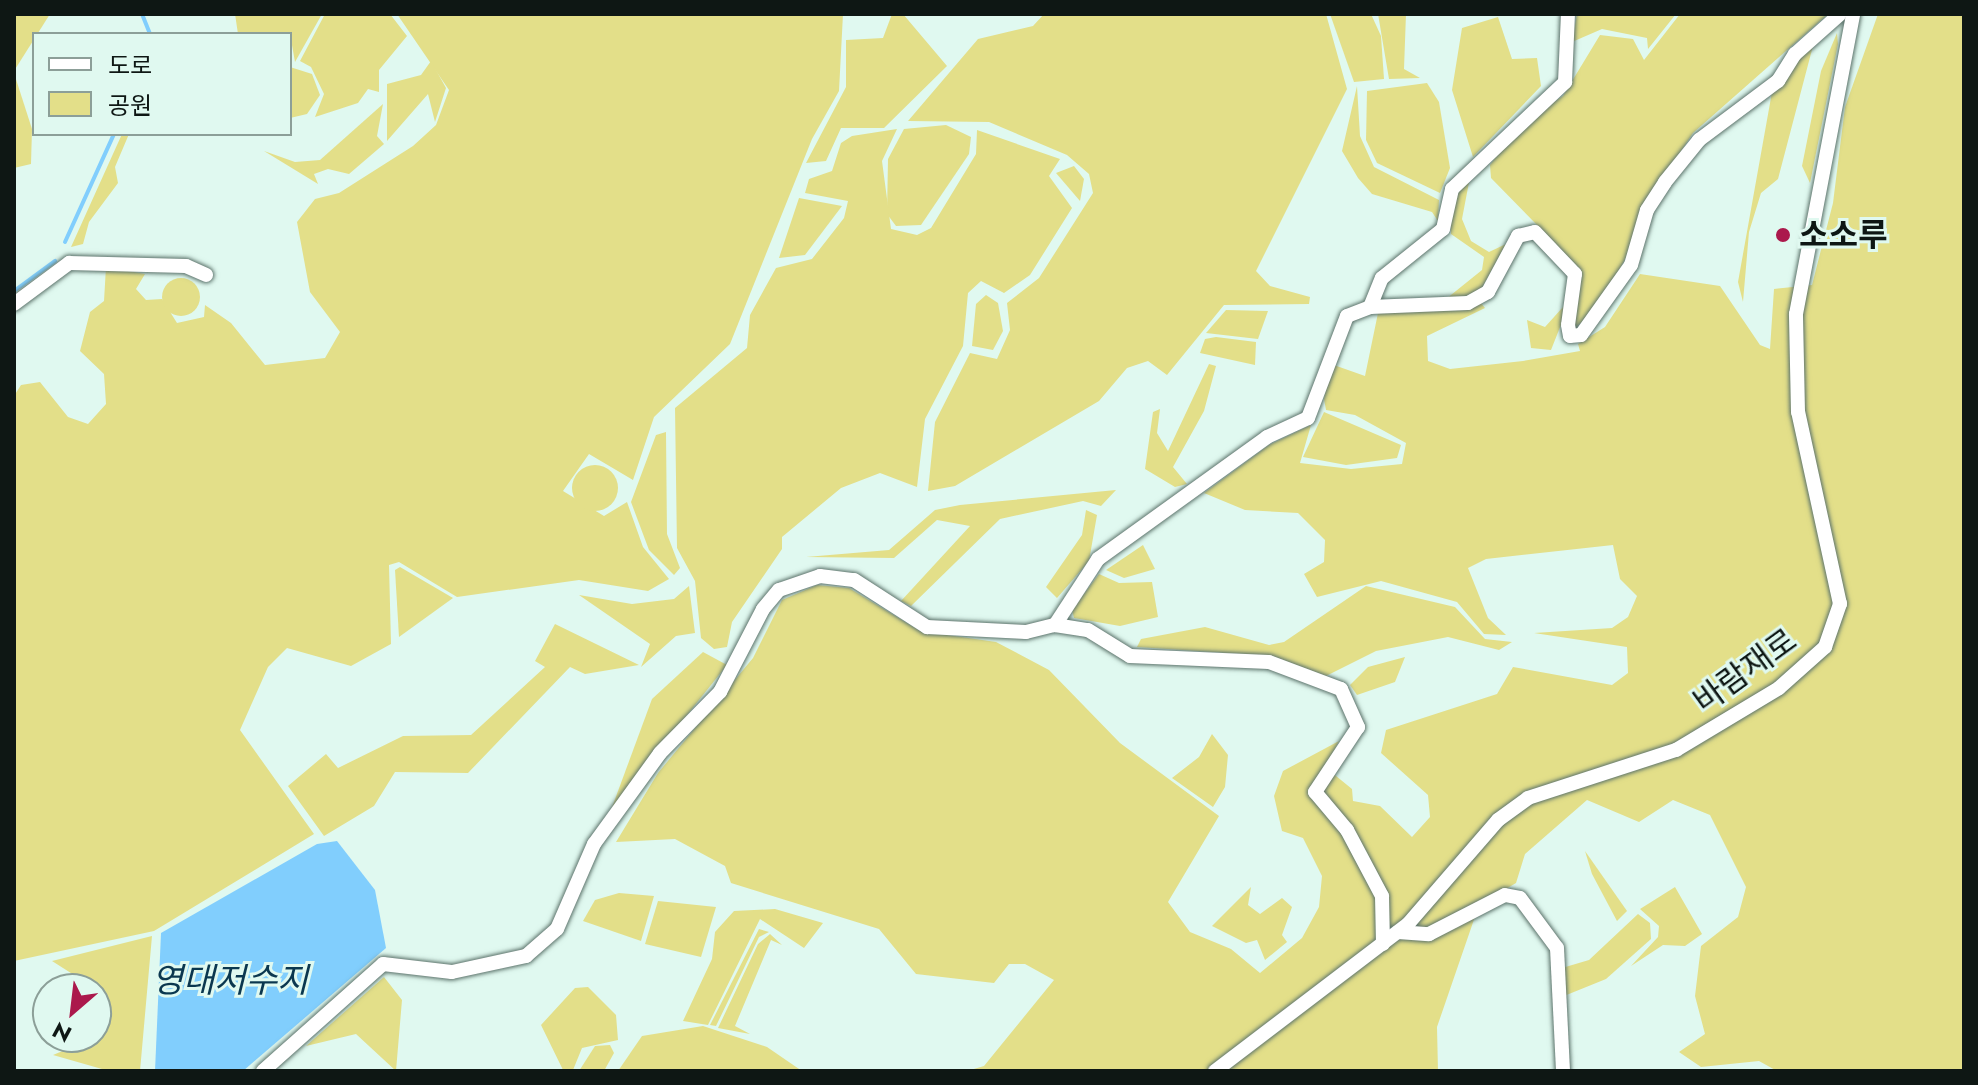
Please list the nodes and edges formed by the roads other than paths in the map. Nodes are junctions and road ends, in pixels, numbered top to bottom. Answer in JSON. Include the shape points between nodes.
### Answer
{"nodes":[{"id":1,"x":1568,"y":14,"type":"edge"},
{"id":2,"x":1840,"y":14,"type":"edge"},
{"id":3,"x":1853,"y":14,"type":"edge"},
{"id":4,"x":206,"y":275,"type":"dead end"},
{"id":5,"x":14,"y":304,"type":"edge"},
{"id":6,"x":1370,"y":307,"type":"junction"},
{"id":7,"x":1055,"y":625,"type":"junction"},
{"id":8,"x":1398,"y":932,"type":"junction"},
{"id":9,"x":1383,"y":944,"type":"junction"},
{"id":10,"x":263,"y":1071,"type":"edge"},
{"id":11,"x":1215,"y":1071,"type":"edge"},
{"id":12,"x":1563,"y":1071,"type":"edge"}],
"edges":[{"from":1,"to":6,"type":"street","via":[[1565,82],[1452,189],[1443,229],[1382,278]]},
{"from":2,"to":6,"type":"street","via":[[1810,37],[1778,81],[1699,140],[1665,182],[1647,210],[1631,265],[1581,335],[1570,336],[1568,325],[1575,274],[1535,232],[1518,236],[1488,292],[1468,303]]},
{"from":3,"to":8,"type":"street","name":"바람재로","via":[[1796,314],[1798,412],[1840,604],[1825,647],[1779,688],[1676,750],[1528,798],[1498,820]]},
{"from":4,"to":5,"type":"street","via":[[186,266],[69,263]]},
{"from":6,"to":7,"type":"street","via":[[1347,316],[1332,342],[1308,418],[1267,437],[1098,559]]},
{"from":7,"to":9,"type":"street","via":[[1088,630],[1130,656],[1269,662],[1341,689],[1358,727],[1315,792],[1347,830],[1382,896]]},
{"from":7,"to":10,"type":"street","via":[[1026,632],[927,627],[854,580],[820,576],[779,590],[720,692],[660,753],[594,844],[557,929],[526,956],[452,972],[383,964]]},
{"from":8,"to":9,"type":"street","name":"바람재로"},
{"from":8,"to":12,"type":"street","via":[[1429,934],[1505,895],[1520,898],[1557,948]]},
{"from":9,"to":11,"type":"street","name":"바람재로"}]}
